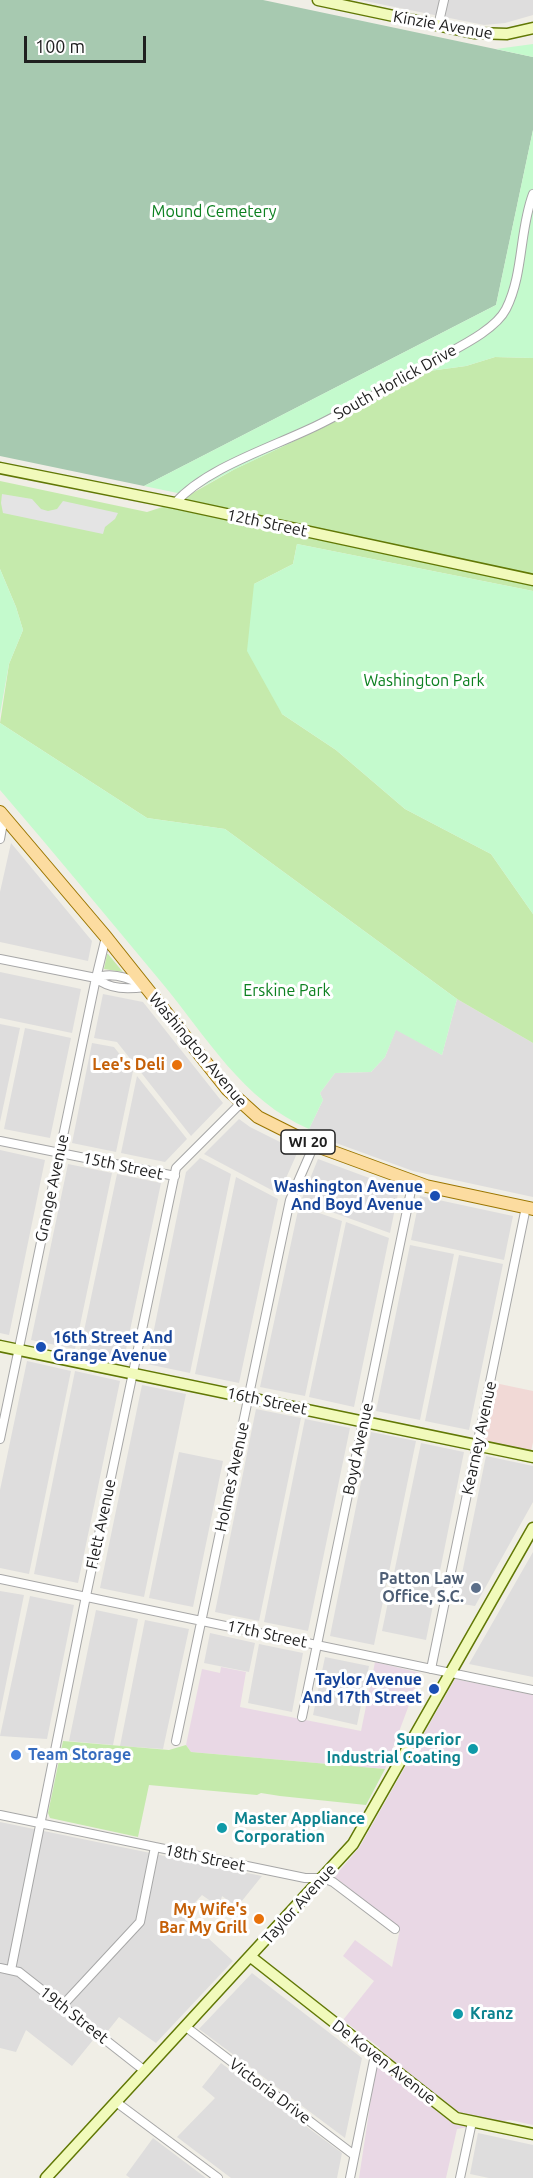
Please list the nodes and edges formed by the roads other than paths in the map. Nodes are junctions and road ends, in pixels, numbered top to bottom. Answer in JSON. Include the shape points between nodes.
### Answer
{"nodes":[{"id":1,"x":318,"y":0,"type":"edge"},
{"id":2,"x":444,"y":0,"type":"edge"},
{"id":3,"x":438,"y":26,"type":"junction"},
{"id":4,"x":533,"y":28,"type":"edge"},
{"id":5,"x":533,"y":194,"type":"edge"},
{"id":6,"x":0,"y":468,"type":"edge"},
{"id":7,"x":175,"y":503,"type":"junction"},
{"id":8,"x":533,"y":580,"type":"edge"},
{"id":9,"x":2,"y":814,"type":"edge"},
{"id":10,"x":0,"y":838,"type":"edge"},
{"id":11,"x":106,"y":937,"type":"junction"},
{"id":12,"x":0,"y":959,"type":"edge"},
{"id":13,"x":96,"y":978,"type":"junction"},
{"id":14,"x":146,"y":987,"type":"junction"},
{"id":15,"x":241,"y":1103,"type":"junction"},
{"id":16,"x":0,"y":1141,"type":"edge"},
{"id":17,"x":314,"y":1145,"type":"junction"},
{"id":18,"x":60,"y":1153,"type":"junction"},
{"id":19,"x":175,"y":1176,"type":"junction"},
{"id":20,"x":413,"y":1181,"type":"junction"},
{"id":21,"x":530,"y":1208,"type":"edge"},
{"id":22,"x":0,"y":1346,"type":"edge"},
{"id":23,"x":19,"y":1350,"type":"junction"},
{"id":24,"x":134,"y":1374,"type":"junction"},
{"id":25,"x":249,"y":1398,"type":"junction"},
{"id":26,"x":364,"y":1421,"type":"junction"},
{"id":27,"x":0,"y":1439,"type":"edge"},
{"id":28,"x":477,"y":1445,"type":"junction"},
{"id":29,"x":533,"y":1456,"type":"edge"},
{"id":30,"x":533,"y":1528,"type":"edge"},
{"id":31,"x":0,"y":1579,"type":"edge"},
{"id":32,"x":86,"y":1596,"type":"junction"},
{"id":33,"x":201,"y":1620,"type":"junction"},
{"id":34,"x":316,"y":1645,"type":"junction"},
{"id":35,"x":432,"y":1669,"type":"junction"},
{"id":36,"x":450,"y":1673,"type":"junction"},
{"id":37,"x":533,"y":1690,"type":"edge"},
{"id":38,"x":302,"y":1717,"type":"dead end"},
{"id":39,"x":176,"y":1741,"type":"dead end"},
{"id":40,"x":0,"y":1815,"type":"edge"},
{"id":41,"x":39,"y":1823,"type":"junction"},
{"id":42,"x":155,"y":1847,"type":"junction"},
{"id":43,"x":323,"y":1878,"type":"junction"},
{"id":44,"x":395,"y":1929,"type":"dead end"},
{"id":45,"x":251,"y":1957,"type":"junction"},
{"id":46,"x":0,"y":1968,"type":"edge"},
{"id":47,"x":11,"y":1970,"type":"junction"},
{"id":48,"x":62,"y":2006,"type":"junction"},
{"id":49,"x":186,"y":2027,"type":"junction"},
{"id":50,"x":375,"y":2055,"type":"junction"},
{"id":51,"x":145,"y":2071,"type":"junction"},
{"id":52,"x":116,"y":2102,"type":"junction"},
{"id":53,"x":472,"y":2122,"type":"junction"},
{"id":54,"x":533,"y":2134,"type":"edge"},
{"id":55,"x":354,"y":2156,"type":"junction"},
{"id":56,"x":46,"y":2178,"type":"edge"},
{"id":57,"x":218,"y":2178,"type":"edge"},
{"id":58,"x":350,"y":2178,"type":"edge"},
{"id":59,"x":460,"y":2178,"type":"edge"}],
"edges":[{"from":1,"to":3,"type":"street","name":"Kinzie Avenue"},
{"from":2,"to":3,"type":"street"},
{"from":3,"to":4,"type":"street","name":"Kinzie Avenue","via":[[492,35]]},
{"from":5,"to":7,"type":"street","name":"South Horlick Drive","via":[[521,239],[517,280],[506,311],[482,334],[322,423],[232,464],[184,493]]},
{"from":6,"to":7,"type":"street","name":"12th Street"},
{"from":7,"to":8,"type":"street","name":"12th Street"},
{"from":9,"to":10,"type":"street"},
{"from":9,"to":11,"type":"main road","name":"Washington Avenue","number":"WI 20"},
{"from":11,"to":13,"type":"street","name":"Grange Avenue"},
{"from":11,"to":14,"type":"main road","name":"Washington Avenue","number":"WI 20"},
{"from":12,"to":13,"type":"street"},
{"from":13,"to":14,"type":"street","via":[[104,974],[129,978]]},
{"from":13,"to":18,"type":"street","name":"Grange Avenue"},
{"from":14,"to":15,"type":"main road","name":"Washington Avenue","number":"WI 20"},
{"from":15,"to":17,"type":"main road","name":"Washington Avenue","number":"WI 20","via":[[269,1124]]},
{"from":15,"to":19,"type":"street","name":"Flett Avenue","via":[[176,1168]]},
{"from":16,"to":18,"type":"street","name":"15th Street"},
{"from":17,"to":20,"type":"main road","name":"Washington Avenue","number":"WI 20"},
{"from":17,"to":25,"type":"street","name":"Holmes Avenue","via":[[290,1200]]},
{"from":18,"to":19,"type":"street","name":"15th Street"},
{"from":18,"to":23,"type":"street","name":"Grange Avenue"},
{"from":19,"to":24,"type":"street","name":"Flett Avenue"},
{"from":20,"to":21,"type":"main road","name":"Washington Avenue","number":"WI 20"},
{"from":20,"to":26,"type":"street","name":"Boyd Avenue"},
{"from":21,"to":28,"type":"street","name":"Kearney Avenue"},
{"from":22,"to":23,"type":"street","name":"16th Street"},
{"from":23,"to":24,"type":"street","name":"16th Street"},
{"from":23,"to":27,"type":"street","name":"Grange Avenue"},
{"from":24,"to":25,"type":"street","name":"16th Street"},
{"from":24,"to":32,"type":"street","name":"Flett Avenue"},
{"from":25,"to":26,"type":"street","name":"16th Street"},
{"from":25,"to":33,"type":"street","name":"Holmes Avenue"},
{"from":26,"to":28,"type":"street","name":"16th Street"},
{"from":26,"to":34,"type":"street","name":"Boyd Avenue"},
{"from":28,"to":29,"type":"street","name":"16th Street"},
{"from":28,"to":35,"type":"street","name":"Kearney Avenue"},
{"from":30,"to":36,"type":"street","name":"Taylor Avenue"},
{"from":31,"to":32,"type":"street","name":"17th Street"},
{"from":32,"to":33,"type":"street","name":"17th Street"},
{"from":32,"to":41,"type":"street","name":"Flett Avenue"},
{"from":33,"to":34,"type":"street","name":"17th Street"},
{"from":33,"to":39,"type":"street","name":"Holmes Avenue"},
{"from":34,"to":35,"type":"street","name":"17th Street"},
{"from":34,"to":38,"type":"street","name":"Boyd Avenue"},
{"from":35,"to":36,"type":"street","name":"17th Street"},
{"from":36,"to":37,"type":"street","name":"17th Street"},
{"from":36,"to":43,"type":"street","name":"Taylor Avenue","via":[[353,1844]]},
{"from":40,"to":41,"type":"street","name":"18th Street"},
{"from":41,"to":42,"type":"street","name":"18th Street"},
{"from":41,"to":47,"type":"street","name":"Flett Avenue"},
{"from":42,"to":43,"type":"street","name":"18th Street","via":[[305,1878]]},
{"from":42,"to":48,"type":"street","via":[[140,1922]]},
{"from":43,"to":44,"type":"street","name":"18th Street"},
{"from":43,"to":45,"type":"street","name":"Taylor Avenue"},
{"from":45,"to":49,"type":"street","name":"Taylor Avenue"},
{"from":45,"to":50,"type":"street","name":"De Koven Avenue"},
{"from":46,"to":47,"type":"street","name":"19th Street"},
{"from":47,"to":48,"type":"street","name":"19th Street"},
{"from":48,"to":51,"type":"street","name":"19th Street"},
{"from":49,"to":51,"type":"street","name":"Taylor Avenue"},
{"from":49,"to":55,"type":"street","name":"Victoria Drive"},
{"from":50,"to":53,"type":"street","name":"De Koven Avenue","via":[[456,2118]]},
{"from":50,"to":55,"type":"street"},
{"from":51,"to":52,"type":"street","name":"Taylor Avenue"},
{"from":52,"to":56,"type":"street","name":"Taylor Avenue"},
{"from":52,"to":57,"type":"street"},
{"from":53,"to":54,"type":"street","name":"De Koven Avenue"},
{"from":53,"to":59,"type":"street"},
{"from":55,"to":58,"type":"street"}]}
